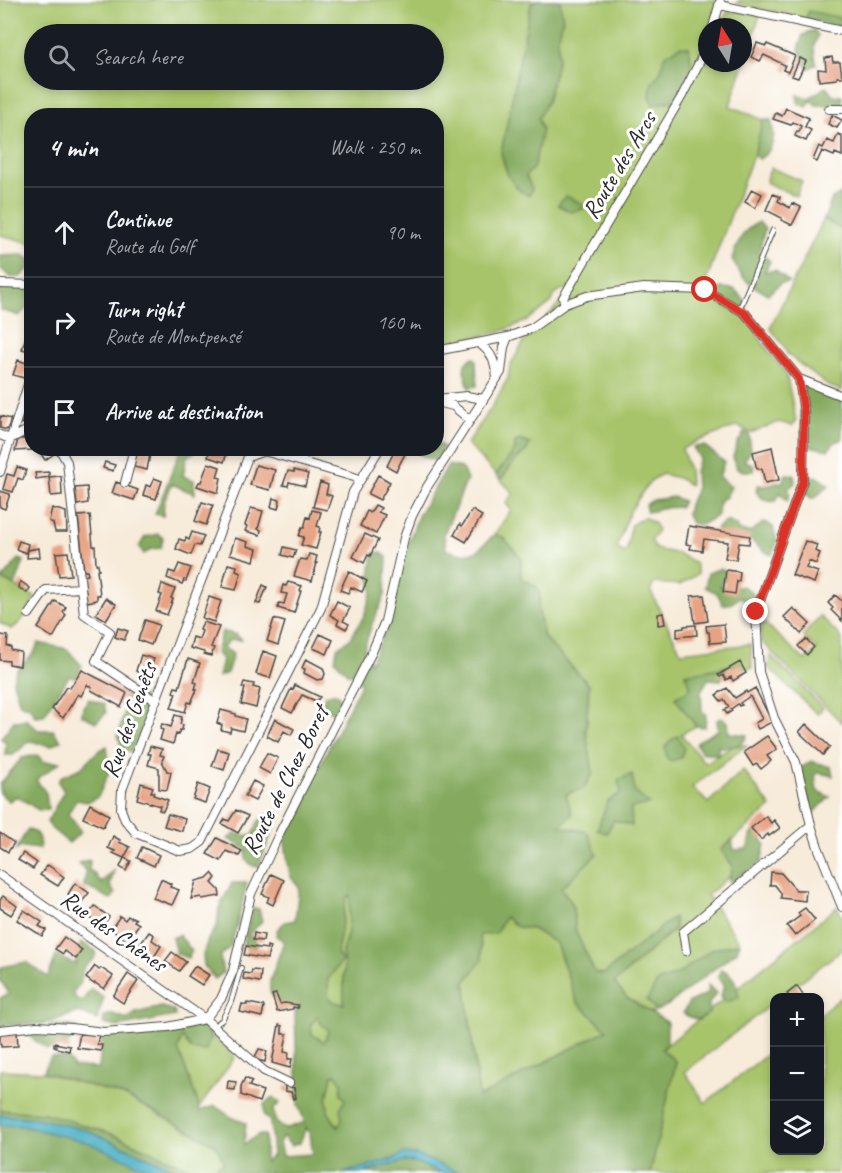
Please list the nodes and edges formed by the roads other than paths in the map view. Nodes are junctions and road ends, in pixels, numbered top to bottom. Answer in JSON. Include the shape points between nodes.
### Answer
{"nodes":[{"id":1,"x":720,"y":2,"type":"edge"},
{"id":2,"x":716,"y":18,"type":"edge"},
{"id":3,"x":842,"y":31,"type":"edge"},
{"id":4,"x":698,"y":65,"type":"edge"},
{"id":5,"x":829,"y":108,"type":"dead end"},
{"id":6,"x":842,"y":109,"type":"edge"},
{"id":7,"x":773,"y":230,"type":"dead end"},
{"id":8,"x":0,"y":284,"type":"edge"},
{"id":9,"x":24,"y":285,"type":"edge"},
{"id":10,"x":565,"y":304,"type":"junction"},
{"id":11,"x":740,"y":310,"type":"junction"},
{"id":12,"x":508,"y":337,"type":"junction"},
{"id":13,"x":479,"y":343,"type":"junction"},
{"id":14,"x":444,"y":350,"type":"edge"},
{"id":15,"x":498,"y":377,"type":"junction"},
{"id":16,"x":799,"y":379,"type":"junction"},
{"id":17,"x":24,"y":396,"type":"edge"},
{"id":18,"x":842,"y":396,"type":"edge"},
{"id":19,"x":444,"y":399,"type":"edge"},
{"id":20,"x":483,"y":399,"type":"junction"},
{"id":21,"x":444,"y":403,"type":"edge"},
{"id":22,"x":470,"y":420,"type":"junction"},
{"id":23,"x":24,"y":432,"type":"edge"},
{"id":24,"x":0,"y":435,"type":"edge"},
{"id":25,"x":10,"y":438,"type":"junction"},
{"id":26,"x":63,"y":456,"type":"edge"},
{"id":27,"x":132,"y":456,"type":"edge"},
{"id":28,"x":251,"y":456,"type":"edge"},
{"id":29,"x":280,"y":456,"type":"edge"},
{"id":30,"x":304,"y":456,"type":"edge"},
{"id":31,"x":375,"y":456,"type":"edge"},
{"id":32,"x":303,"y":463,"type":"junction"},
{"id":33,"x":0,"y":472,"type":"edge"},
{"id":34,"x":360,"y":480,"type":"junction"},
{"id":35,"x":125,"y":483,"type":"dead end"},
{"id":36,"x":81,"y":588,"type":"junction"},
{"id":37,"x":29,"y":615,"type":"dead end"},
{"id":38,"x":156,"y":701,"type":"junction"},
{"id":39,"x":811,"y":825,"type":"junction"},
{"id":40,"x":0,"y":875,"type":"edge"},
{"id":41,"x":842,"y":907,"type":"edge"},
{"id":42,"x":686,"y":951,"type":"dead end"},
{"id":43,"x":241,"y":968,"type":"dead end"},
{"id":44,"x":205,"y":1019,"type":"junction"},
{"id":45,"x":213,"y":1026,"type":"junction"},
{"id":46,"x":0,"y":1030,"type":"edge"},
{"id":47,"x":289,"y":1083,"type":"dead end"}],
"edges":[{"from":1,"to":2,"type":"street"},
{"from":1,"to":3,"type":"street"},
{"from":4,"to":10,"type":"street","name":"Route des Arcs","via":[[563,298]]},
{"from":5,"to":6,"type":"street"},
{"from":7,"to":11,"type":"lane"},
{"from":8,"to":9,"type":"street"},
{"from":10,"to":11,"type":"street","via":[[587,296],[645,288],[705,290]]},
{"from":10,"to":12,"type":"street","via":[[532,328]]},
{"from":11,"to":16,"type":"street"},
{"from":12,"to":13,"type":"street"},
{"from":12,"to":15,"type":"street","name":"Route de Chez Boret"},
{"from":13,"to":14,"type":"street"},
{"from":13,"to":15,"type":"street","via":[[490,351]]},
{"from":15,"to":20,"type":"street","name":"Route de Chez Boret"},
{"from":16,"to":18,"type":"street"},
{"from":16,"to":39,"type":"street","via":[[804,412],[803,480],[756,612],[759,672],[774,717],[796,762]]},
{"from":17,"to":25,"type":"street"},
{"from":19,"to":20,"type":"street"},
{"from":20,"to":22,"type":"street","name":"Route de Chez Boret"},
{"from":21,"to":22,"type":"street"},
{"from":22,"to":44,"type":"street","name":"Route de Chez Boret","via":[[412,516],[385,621],[251,894],[233,971],[221,999]]},
{"from":23,"to":25,"type":"street"},
{"from":24,"to":25,"type":"street"},
{"from":25,"to":33,"type":"street"},
{"from":26,"to":36,"type":"street","via":[[67,462]]},
{"from":27,"to":35,"type":"street"},
{"from":28,"to":38,"type":"street","name":"Rue des Genêts"},
{"from":29,"to":32,"type":"street","name":"Rue des Genêts"},
{"from":30,"to":32,"type":"lane"},
{"from":31,"to":34,"type":"street","name":"Rue des Genêts"},
{"from":32,"to":34,"type":"street","name":"Rue des Genêts"},
{"from":34,"to":38,"type":"street","name":"Rue des Genêts","via":[[353,492],[321,608],[202,842],[192,849],[180,851],[136,833],[121,810],[122,790]]},
{"from":36,"to":37,"type":"street","via":[[46,590]]},
{"from":36,"to":38,"type":"street","via":[[84,614],[110,632],[96,661]]},
{"from":39,"to":41,"type":"street"},
{"from":39,"to":42,"type":"street","via":[[683,932]]},
{"from":40,"to":44,"type":"street","name":"Rue des Chênes"},
{"from":43,"to":45,"type":"lane","via":[[231,1002],[222,1020]]},
{"from":44,"to":45,"type":"street","name":"Rue des Chênes"},
{"from":44,"to":46,"type":"street","via":[[168,1027],[104,1032],[37,1026]]},
{"from":45,"to":47,"type":"street","name":"Rue des Chênes","via":[[264,1071]]}]}
